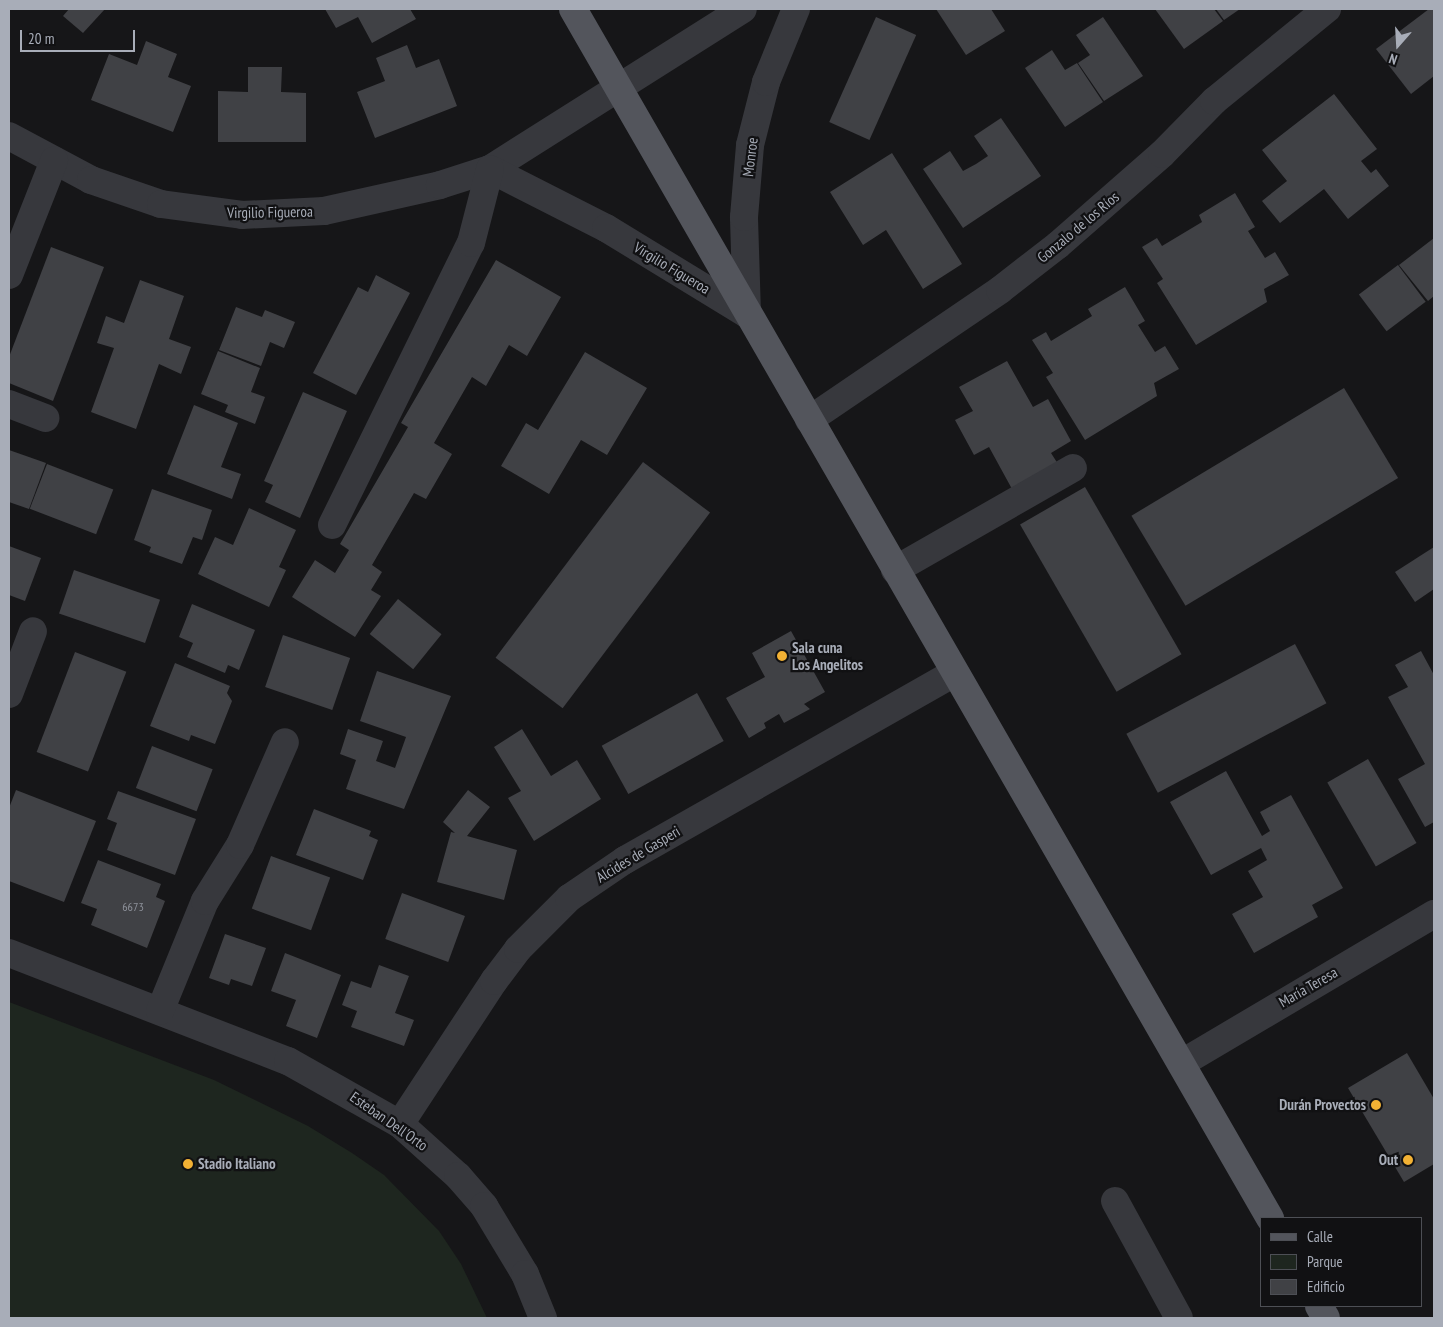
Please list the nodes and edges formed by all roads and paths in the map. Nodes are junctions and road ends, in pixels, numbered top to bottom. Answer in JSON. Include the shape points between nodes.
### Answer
{"nodes":[{"id":1,"x":573,"y":9,"type":"edge"},
{"id":2,"x":743,"y":9,"type":"edge"},
{"id":3,"x":796,"y":9,"type":"edge"},
{"id":4,"x":1327,"y":9,"type":"edge"},
{"id":5,"x":619,"y":90,"type":"junction"},
{"id":6,"x":9,"y":136,"type":"edge"},
{"id":7,"x":54,"y":162,"type":"junction"},
{"id":8,"x":490,"y":169,"type":"junction"},
{"id":9,"x":9,"y":275,"type":"edge"},
{"id":10,"x":747,"y":314,"type":"junction"},
{"id":11,"x":9,"y":404,"type":"edge"},
{"id":12,"x":45,"y":418,"type":"dead end"},
{"id":13,"x":809,"y":420,"type":"junction"},
{"id":14,"x":1073,"y":468,"type":"dead end"},
{"id":15,"x":332,"y":525,"type":"dead end"},
{"id":16,"x":895,"y":570,"type":"junction"},
{"id":17,"x":33,"y":631,"type":"dead end"},
{"id":18,"x":954,"y":672,"type":"junction"},
{"id":19,"x":9,"y":694,"type":"edge"},
{"id":20,"x":285,"y":742,"type":"dead end"},
{"id":21,"x":1434,"y":914,"type":"edge"},
{"id":22,"x":9,"y":953,"type":"edge"},
{"id":23,"x":160,"y":1011,"type":"junction"},
{"id":24,"x":1182,"y":1063,"type":"junction"},
{"id":25,"x":400,"y":1124,"type":"junction"},
{"id":26,"x":1115,"y":1201,"type":"dead end"},
{"id":27,"x":1269,"y":1217,"type":"edge"},
{"id":28,"x":1320,"y":1307,"type":"edge"},
{"id":29,"x":543,"y":1318,"type":"edge"},
{"id":30,"x":1179,"y":1318,"type":"edge"},
{"id":31,"x":1326,"y":1318,"type":"edge"}],
"edges":[{"from":1,"to":5,"type":"main road"},
{"from":2,"to":5,"type":"street"},
{"from":3,"to":10,"type":"street","name":"Monroe","via":[[766,82],[750,145],[744,216]]},
{"from":4,"to":13,"type":"street","name":"Gonzalo de los Ríos","via":[[1214,102],[1162,154],[1058,244],[1000,290]]},
{"from":5,"to":8,"type":"street","name":"Virgilio Figueroa"},
{"from":5,"to":10,"type":"main road"},
{"from":6,"to":7,"type":"street","name":"Virgilio Figueroa"},
{"from":7,"to":8,"type":"street","name":"Virgilio Figueroa","via":[[144,200],[242,215],[324,211],[440,185]]},
{"from":7,"to":9,"type":"street"},
{"from":8,"to":10,"type":"street","name":"Virgilio Figueroa","via":[[606,228]]},
{"from":8,"to":15,"type":"street","via":[[471,243]]},
{"from":10,"to":13,"type":"main road"},
{"from":11,"to":12,"type":"street"},
{"from":13,"to":16,"type":"main road"},
{"from":14,"to":16,"type":"street"},
{"from":16,"to":18,"type":"main road"},
{"from":17,"to":19,"type":"street"},
{"from":18,"to":24,"type":"main road"},
{"from":18,"to":25,"type":"street","name":"Alcides de Gasperi","via":[[625,860],[569,898],[518,949],[494,981]]},
{"from":20,"to":23,"type":"street","via":[[240,845],[204,901]]},
{"from":21,"to":24,"type":"street","name":"María Teresa"},
{"from":22,"to":23,"type":"street","name":"Esteban Dell'Orto"},
{"from":23,"to":25,"type":"street","name":"Esteban Dell'Orto","via":[[296,1065]]},
{"from":24,"to":27,"type":"main road"},
{"from":25,"to":29,"type":"street","name":"Esteban Dell'Orto","via":[[451,1169],[484,1206],[525,1274]]},
{"from":26,"to":30,"type":"street"},
{"from":28,"to":31,"type":"main road"}]}
